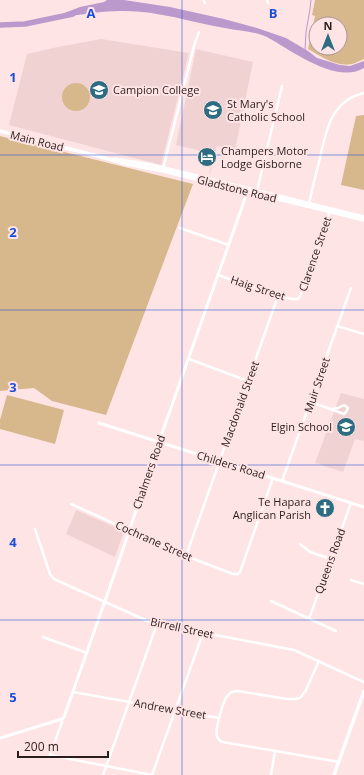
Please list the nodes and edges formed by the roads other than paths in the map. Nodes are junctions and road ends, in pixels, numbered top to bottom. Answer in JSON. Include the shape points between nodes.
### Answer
{"nodes":[{"id":1,"x":200,"y":32,"type":"dead end"},
{"id":2,"x":282,"y":86,"type":"dead end"},
{"id":3,"x":364,"y":93,"type":"edge"},
{"id":4,"x":0,"y":131,"type":"edge"},
{"id":5,"x":74,"y":150,"type":"joint"},
{"id":6,"x":163,"y":170,"type":"junction"},
{"id":7,"x":248,"y":190,"type":"junction"},
{"id":8,"x":257,"y":192,"type":"junction"},
{"id":9,"x":309,"y":205,"type":"junction"},
{"id":10,"x":330,"y":210,"type":"junction"},
{"id":11,"x":364,"y":217,"type":"edge"},
{"id":12,"x":364,"y":220,"type":"edge"},
{"id":13,"x":180,"y":228,"type":"dead end"},
{"id":14,"x":229,"y":245,"type":"junction"},
{"id":15,"x":218,"y":275,"type":"junction"},
{"id":16,"x":351,"y":288,"type":"dead end"},
{"id":17,"x":278,"y":296,"type":"junction"},
{"id":18,"x":298,"y":299,"type":"joint"},
{"id":19,"x":337,"y":326,"type":"junction"},
{"id":20,"x":364,"y":334,"type":"edge"},
{"id":21,"x":189,"y":359,"type":"junction"},
{"id":22,"x":248,"y":380,"type":"junction"},
{"id":23,"x":311,"y":402,"type":"junction"},
{"id":24,"x":332,"y":409,"type":"junction"},
{"id":25,"x":99,"y":423,"type":"dead end"},
{"id":26,"x":159,"y":443,"type":"junction"},
{"id":27,"x":219,"y":461,"type":"junction"},
{"id":28,"x":273,"y":478,"type":"junction"},
{"id":29,"x":282,"y":481,"type":"junction"},
{"id":30,"x":351,"y":503,"type":"junction"},
{"id":31,"x":71,"y":504,"type":"dead end"},
{"id":32,"x":364,"y":507,"type":"edge"},
{"id":33,"x":35,"y":529,"type":"dead end"},
{"id":34,"x":129,"y":531,"type":"junction"},
{"id":35,"x":300,"y":544,"type":"dead end"},
{"id":36,"x":186,"y":556,"type":"junction"},
{"id":37,"x":331,"y":559,"type":"junction"},
{"id":38,"x":351,"y":580,"type":"dead end"},
{"id":39,"x":364,"y":584,"type":"edge"},
{"id":40,"x":271,"y":601,"type":"dead end"},
{"id":41,"x":105,"y":602,"type":"junction"},
{"id":42,"x":309,"y":618,"type":"junction"},
{"id":43,"x":157,"y":624,"type":"junction"},
{"id":44,"x":336,"y":631,"type":"dead end"},
{"id":45,"x":203,"y":633,"type":"junction"},
{"id":46,"x":43,"y":637,"type":"dead end"},
{"id":47,"x":87,"y":653,"type":"junction"},
{"id":48,"x":319,"y":661,"type":"junction"},
{"id":49,"x":364,"y":682,"type":"edge"},
{"id":50,"x":364,"y":691,"type":"edge"},
{"id":51,"x":73,"y":692,"type":"junction"},
{"id":52,"x":129,"y":702,"type":"junction"},
{"id":53,"x":175,"y":710,"type":"junction"},
{"id":54,"x":219,"y":718,"type":"junction"},
{"id":55,"x":62,"y":719,"type":"junction"},
{"id":56,"x":0,"y":738,"type":"edge"},
{"id":57,"x":276,"y":751,"type":"junction"},
{"id":58,"x":339,"y":762,"type":"junction"},
{"id":59,"x":106,"y":766,"type":"junction"},
{"id":60,"x":103,"y":775,"type":"edge"},
{"id":61,"x":152,"y":775,"type":"edge"},
{"id":62,"x":271,"y":775,"type":"edge"},
{"id":63,"x":334,"y":775,"type":"edge"}],
"edges":[{"from":1,"to":6,"type":"street","via":[[194,46]]},
{"from":2,"to":8,"type":"street"},
{"from":3,"to":9,"type":"street","via":[[344,103],[329,123]]},
{"from":4,"to":5,"type":"main road","name":"Main Road"},
{"from":5,"to":6,"type":"main road","name":"Gladstone Road"},
{"from":6,"to":7,"type":"main road","name":"Gladstone Road"},
{"from":7,"to":8,"type":"main road","name":"Gladstone Road"},
{"from":7,"to":14,"type":"street","name":"Chalmers Road"},
{"from":8,"to":9,"type":"main road","name":"Gladstone Road"},
{"from":9,"to":10,"type":"main road","name":"Gladstone Road"},
{"from":10,"to":11,"type":"main road","name":"Gladstone Road"},
{"from":10,"to":12,"type":"main road","name":"Gladstone Road"},
{"from":10,"to":18,"type":"street","name":"Clarence Street"},
{"from":13,"to":14,"type":"street"},
{"from":14,"to":15,"type":"street","name":"Chalmers Road"},
{"from":15,"to":17,"type":"street","name":"Haig Street"},
{"from":15,"to":21,"type":"street","name":"Chalmers Road"},
{"from":16,"to":19,"type":"street","name":"Muir Street"},
{"from":17,"to":18,"type":"street","name":"Haig Street"},
{"from":17,"to":22,"type":"street","name":"Macdonald Street"},
{"from":19,"to":20,"type":"street"},
{"from":19,"to":23,"type":"street","name":"Muir Street"},
{"from":21,"to":22,"type":"street"},
{"from":21,"to":26,"type":"street","name":"Chalmers Road"},
{"from":22,"to":27,"type":"street","name":"Macdonald Street"},
{"from":23,"to":24,"type":"street"},
{"from":23,"to":29,"type":"street","name":"Muir Street"},
{"from":24,"to":24,"type":"street","via":[[344,405],[348,408],[344,414]]},
{"from":25,"to":26,"type":"street","name":"Childers Road"},
{"from":26,"to":27,"type":"street","name":"Childers Road"},
{"from":26,"to":34,"type":"street","name":"Chalmers Road"},
{"from":27,"to":28,"type":"street","name":"Childers Road"},
{"from":27,"to":36,"type":"street","name":"Macdonald Street"},
{"from":28,"to":29,"type":"street","name":"Childers Road"},
{"from":28,"to":36,"type":"street","name":"Cochrane Street","via":[[238,574]]},
{"from":29,"to":30,"type":"street","name":"Childers Road"},
{"from":30,"to":32,"type":"street","name":"Childers Road"},
{"from":30,"to":37,"type":"street","name":"Queens Road"},
{"from":31,"to":34,"type":"street","name":"Cochrane Street"},
{"from":33,"to":41,"type":"street","name":"Birrell Street","via":[[51,576]]},
{"from":34,"to":36,"type":"street","name":"Cochrane Street"},
{"from":34,"to":41,"type":"street","name":"Chalmers Road"},
{"from":35,"to":37,"type":"street","via":[[310,552]]},
{"from":37,"to":42,"type":"street","name":"Queens Road"},
{"from":38,"to":39,"type":"street"},
{"from":40,"to":42,"type":"street"},
{"from":41,"to":43,"type":"street","name":"Birrell Street"},
{"from":41,"to":47,"type":"street","name":"Chalmers Road"},
{"from":42,"to":44,"type":"street"},
{"from":43,"to":45,"type":"street","name":"Birrell Street"},
{"from":43,"to":52,"type":"street"},
{"from":45,"to":48,"type":"street","name":"Birrell Street","via":[[294,650]]},
{"from":45,"to":53,"type":"street"},
{"from":46,"to":47,"type":"street"},
{"from":47,"to":51,"type":"street","name":"Chalmers Road"},
{"from":48,"to":49,"type":"street","name":"Birrell Street"},
{"from":48,"to":54,"type":"street","via":[[301,697],[287,700],[233,691],[228,695]]},
{"from":50,"to":58,"type":"main road"},
{"from":51,"to":52,"type":"street","name":"Andrew Street"},
{"from":51,"to":55,"type":"street","name":"Chalmers Road"},
{"from":52,"to":53,"type":"street","name":"Andrew Street"},
{"from":52,"to":59,"type":"street"},
{"from":53,"to":54,"type":"street","name":"Andrew Street"},
{"from":53,"to":61,"type":"street"},
{"from":54,"to":57,"type":"street","name":"Andrew Street","via":[[216,734],[220,741]]},
{"from":55,"to":56,"type":"street"},
{"from":55,"to":59,"type":"street","name":"Chalmers Road","via":[[50,755]]},
{"from":57,"to":58,"type":"street","name":"Andrew Street"},
{"from":57,"to":62,"type":"street"},
{"from":58,"to":63,"type":"main road"},
{"from":59,"to":60,"type":"street"},
{"from":59,"to":61,"type":"street"}]}
